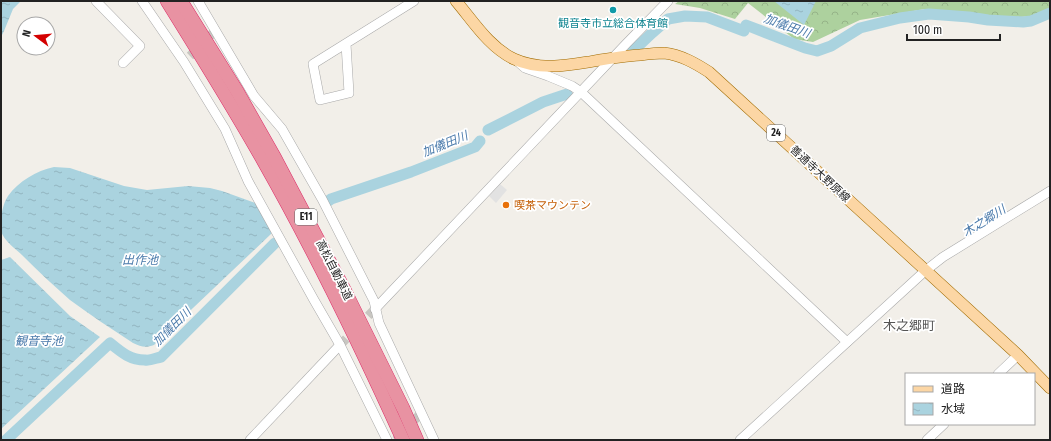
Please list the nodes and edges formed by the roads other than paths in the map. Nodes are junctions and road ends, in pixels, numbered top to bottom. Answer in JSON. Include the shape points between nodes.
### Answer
{"nodes":[{"id":1,"x":96,"y":1,"type":"edge"},
{"id":2,"x":142,"y":1,"type":"edge"},
{"id":3,"x":167,"y":1,"type":"edge"},
{"id":4,"x":181,"y":1,"type":"edge"},
{"id":5,"x":198,"y":1,"type":"edge"},
{"id":6,"x":414,"y":1,"type":"edge"},
{"id":7,"x":456,"y":1,"type":"edge"},
{"id":8,"x":668,"y":1,"type":"edge"},
{"id":9,"x":346,"y":44,"type":"junction"},
{"id":10,"x":612,"y":58,"type":"junction"},
{"id":11,"x":514,"y":59,"type":"junction"},
{"id":12,"x":123,"y":63,"type":"dead end"},
{"id":13,"x":581,"y":92,"type":"junction"},
{"id":14,"x":1050,"y":191,"type":"edge"},
{"id":15,"x":925,"y":270,"type":"junction"},
{"id":16,"x":375,"y":309,"type":"junction"},
{"id":17,"x":846,"y":342,"type":"junction"},
{"id":18,"x":340,"y":345,"type":"junction"},
{"id":19,"x":1018,"y":355,"type":"junction"},
{"id":20,"x":999,"y":373,"type":"edge"},
{"id":21,"x":1050,"y":388,"type":"edge"},
{"id":22,"x":943,"y":425,"type":"edge"},
{"id":23,"x":250,"y":440,"type":"edge"},
{"id":24,"x":387,"y":440,"type":"edge"},
{"id":25,"x":403,"y":440,"type":"edge"},
{"id":26,"x":417,"y":440,"type":"edge"},
{"id":27,"x":434,"y":440,"type":"edge"},
{"id":28,"x":740,"y":440,"type":"edge"},
{"id":29,"x":927,"y":440,"type":"edge"}],
"edges":[{"from":1,"to":12,"type":"street","via":[[140,46]]},
{"from":2,"to":18,"type":"street","via":[[187,59],[226,129],[248,181]]},
{"from":3,"to":25,"type":"highway","name":"高松自動車道","number":"E11","via":[[264,162],[334,292]]},
{"from":4,"to":26,"type":"highway","name":"高松自動車道","number":"E11","via":[[275,158],[344,289]]},
{"from":5,"to":16,"type":"street","via":[[254,96],[282,129],[322,199],[374,301]]},
{"from":6,"to":9,"type":"street"},
{"from":7,"to":11,"type":"main road","name":"善通寺大野原線","number":"24","via":[[494,45]]},
{"from":8,"to":10,"type":"street"},
{"from":9,"to":9,"type":"street","via":[[314,64],[320,100],[349,93]]},
{"from":10,"to":11,"type":"main road","name":"善通寺大野原線","number":"24","via":[[565,66],[531,65]]},
{"from":10,"to":13,"type":"street"},
{"from":10,"to":15,"type":"main road","name":"善通寺大野原線","number":"24","via":[[664,53],[694,62],[709,72]]},
{"from":11,"to":13,"type":"street","via":[[525,68]]},
{"from":13,"to":16,"type":"street"},
{"from":13,"to":17,"type":"street"},
{"from":14,"to":15,"type":"street"},
{"from":15,"to":17,"type":"street"},
{"from":15,"to":19,"type":"main road","name":"善通寺大野原線","number":"24"},
{"from":16,"to":27,"type":"street","via":[[379,323]]},
{"from":17,"to":28,"type":"street"},
{"from":18,"to":23,"type":"street"},
{"from":18,"to":24,"type":"street"},
{"from":19,"to":20,"type":"street"},
{"from":19,"to":21,"type":"main road","name":"善通寺大野原線","number":"24"},
{"from":22,"to":29,"type":"street"}]}
